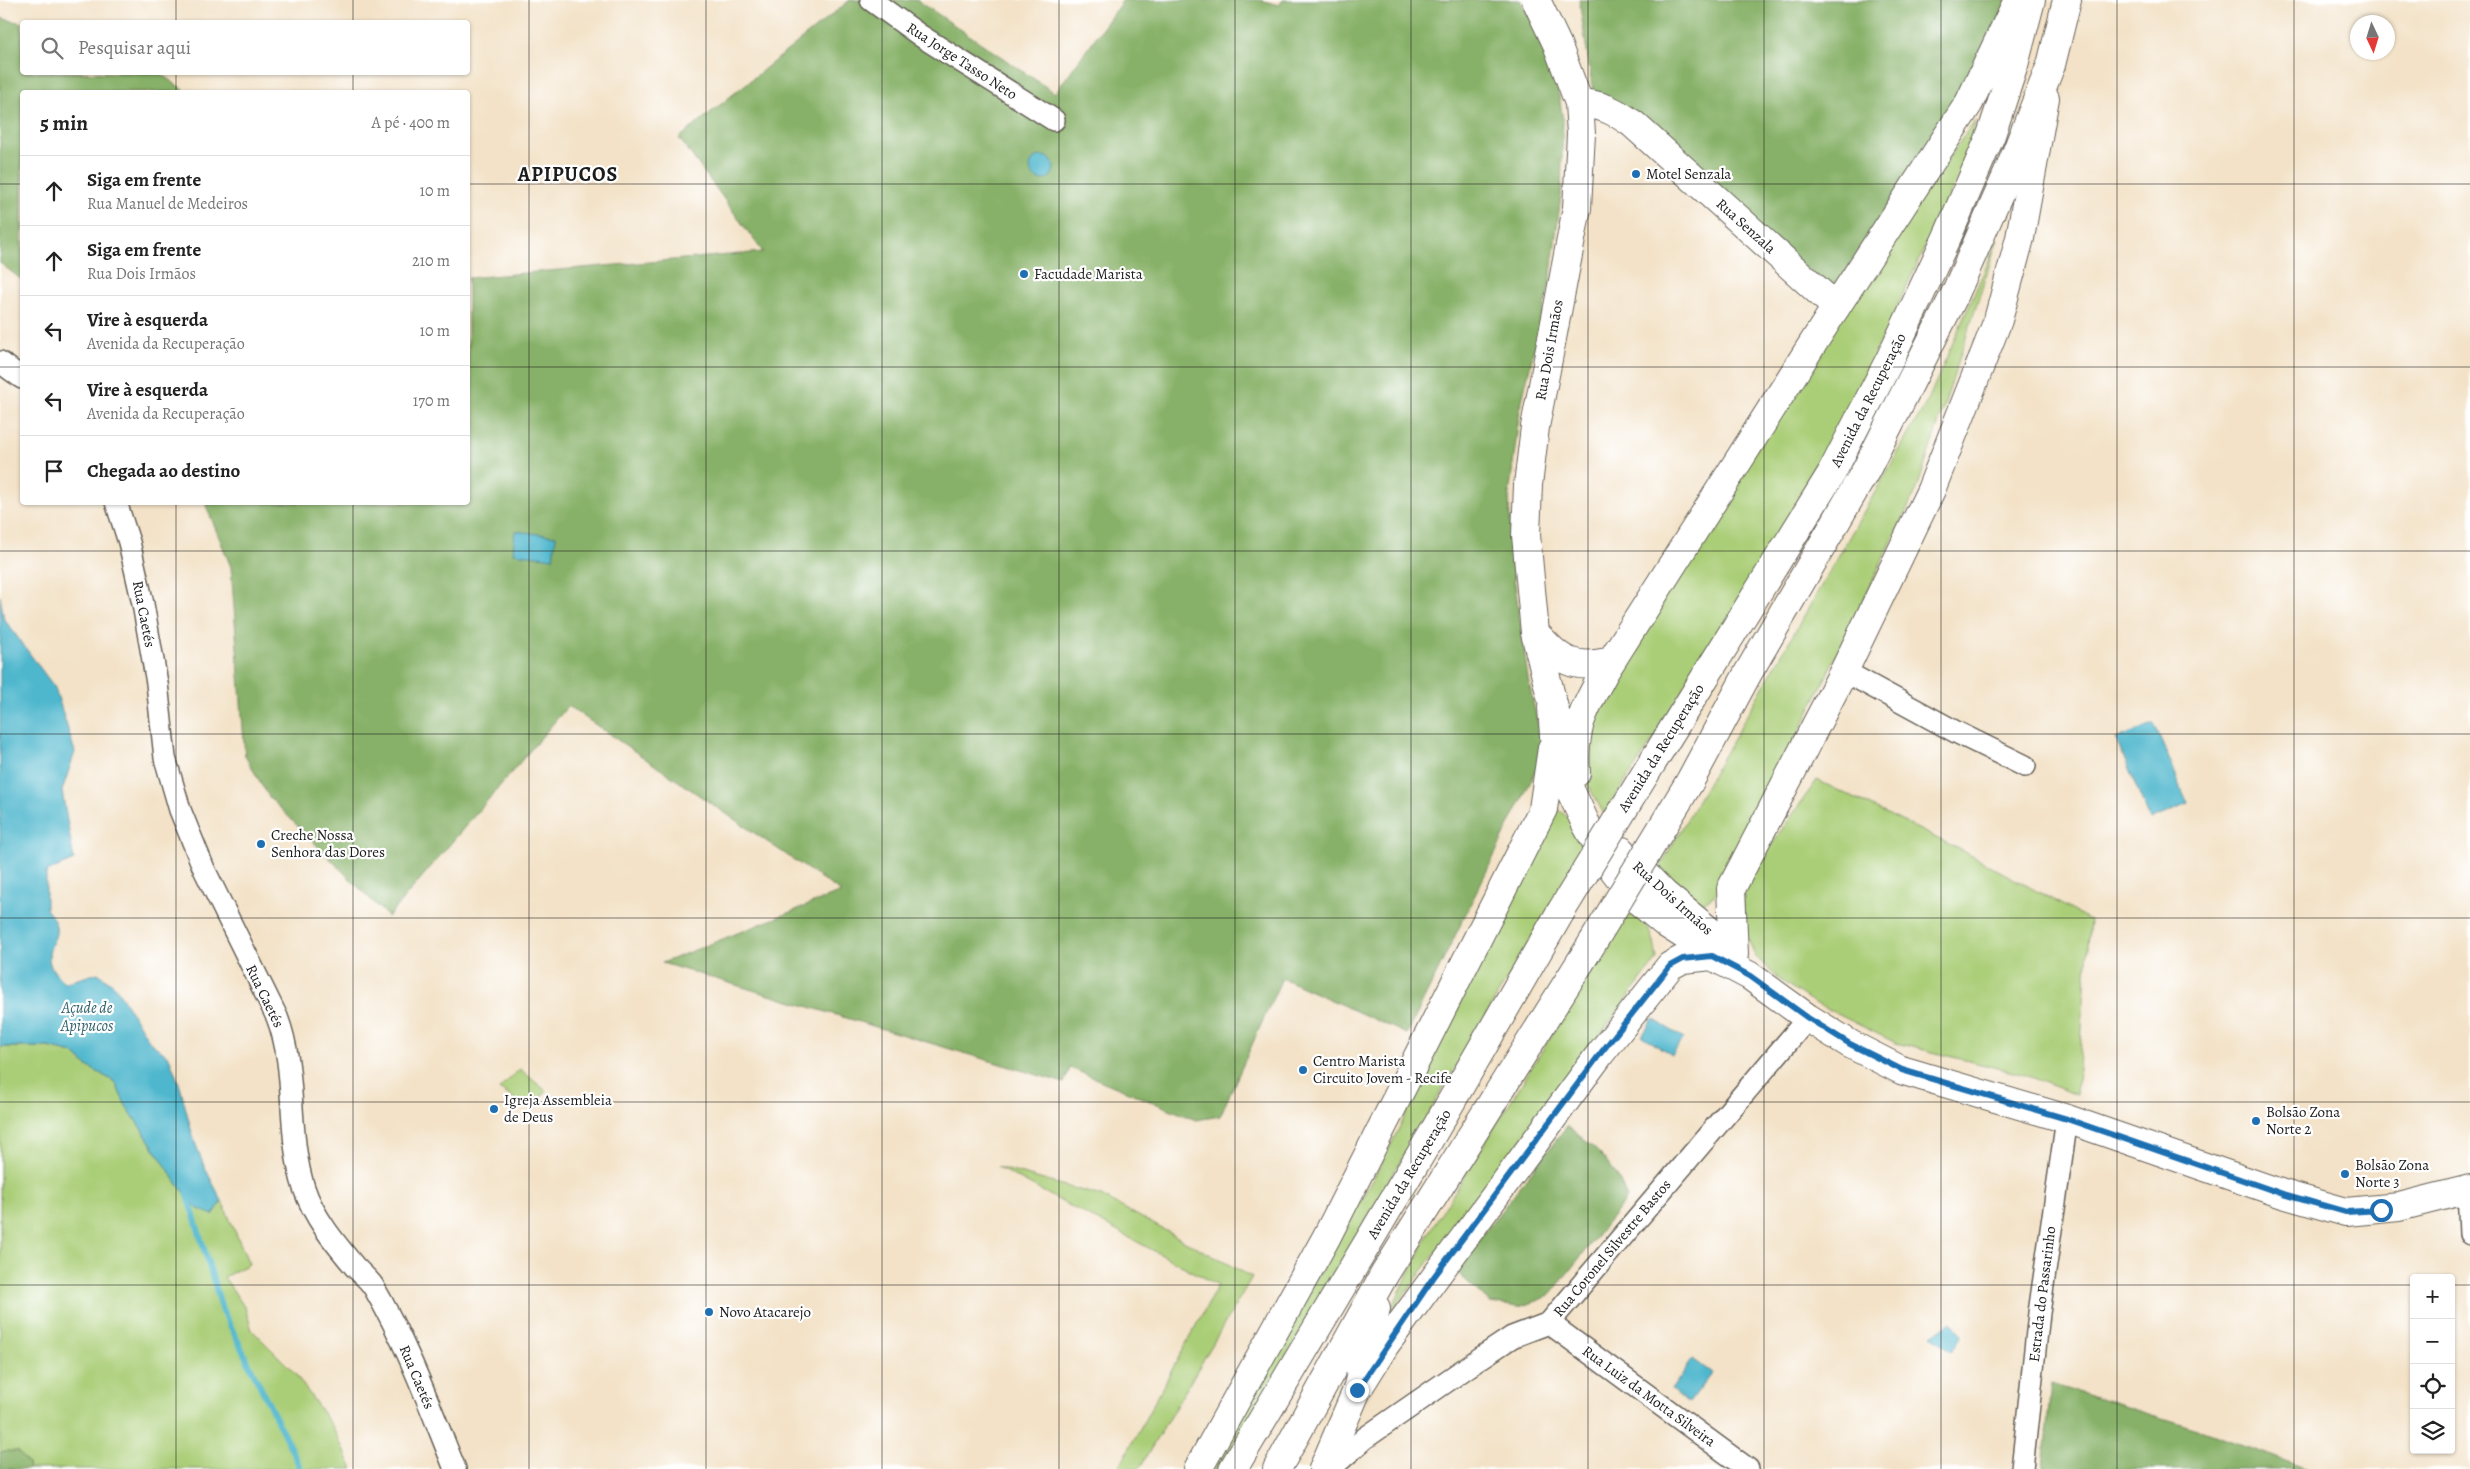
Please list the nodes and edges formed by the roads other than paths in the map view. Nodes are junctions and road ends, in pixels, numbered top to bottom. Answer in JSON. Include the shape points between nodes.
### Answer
{"nodes":[{"id":1,"x":871,"y":0,"type":"edge"},
{"id":2,"x":1536,"y":0,"type":"edge"},
{"id":3,"x":2018,"y":0,"type":"edge"},
{"id":4,"x":2030,"y":0,"type":"edge"},
{"id":5,"x":2067,"y":0,"type":"edge"},
{"id":6,"x":2051,"y":66,"type":"junction"},
{"id":7,"x":1579,"y":103,"type":"junction"},
{"id":8,"x":1054,"y":120,"type":"dead end"},
{"id":9,"x":1836,"y":307,"type":"junction"},
{"id":10,"x":0,"y":362,"type":"edge"},
{"id":11,"x":20,"y":377,"type":"edge"},
{"id":12,"x":117,"y":505,"type":"edge"},
{"id":13,"x":1535,"y":633,"type":"junction"},
{"id":14,"x":1612,"y":661,"type":"junction"},
{"id":15,"x":1844,"y":671,"type":"junction"},
{"id":16,"x":1552,"y":707,"type":"junction"},
{"id":17,"x":1554,"y":736,"type":"junction"},
{"id":18,"x":2025,"y":766,"type":"dead end"},
{"id":19,"x":1576,"y":773,"type":"junction"},
{"id":20,"x":1543,"y":809,"type":"junction"},
{"id":21,"x":1579,"y":810,"type":"junction"},
{"id":22,"x":1731,"y":889,"type":"junction"},
{"id":23,"x":1677,"y":919,"type":"junction"},
{"id":24,"x":1723,"y":955,"type":"junction"},
{"id":25,"x":1668,"y":969,"type":"junction"},
{"id":26,"x":1808,"y":1018,"type":"junction"},
{"id":27,"x":2067,"y":1119,"type":"junction"},
{"id":28,"x":2469,"y":1189,"type":"edge"},
{"id":29,"x":2470,"y":1234,"type":"edge"},
{"id":30,"x":1384,"y":1274,"type":"junction"},
{"id":31,"x":1549,"y":1323,"type":"junction"},
{"id":32,"x":1357,"y":1390,"type":"junction"},
{"id":33,"x":455,"y":1469,"type":"edge"},
{"id":34,"x":1198,"y":1469,"type":"edge"},
{"id":35,"x":1233,"y":1469,"type":"edge"},
{"id":36,"x":1277,"y":1469,"type":"edge"},
{"id":37,"x":1323,"y":1469,"type":"edge"},
{"id":38,"x":1330,"y":1469,"type":"edge"},
{"id":39,"x":1748,"y":1469,"type":"edge"},
{"id":40,"x":2022,"y":1469,"type":"edge"}],
"edges":[{"from":1,"to":8,"type":"street","name":"Rua Jorge Tasso Neto","via":[[921,36]]},
{"from":2,"to":7,"type":"main road","name":"Rua Dois Irmãos"},
{"from":3,"to":9,"type":"main road","via":[[1969,103]]},
{"from":4,"to":35,"type":"main road","name":"Avenida da Recuperação","bridge":true,"via":[[2014,65],[1991,135],[1890,359],[1831,474],[1560,913]]},
{"from":5,"to":6,"type":"main road","name":"Avenida da Recuperação"},
{"from":6,"to":15,"type":"main road","name":"Avenida da Recuperação","via":[[2020,238],[1998,320],[1931,490]]},
{"from":6,"to":30,"type":"main road","name":"Avenida da Recuperação","bridge":true,"via":[[1951,303],[1866,470],[1748,673],[1690,783]]},
{"from":7,"to":9,"type":"main road","name":"Rua Senzala","via":[[1599,104],[1633,124]]},
{"from":7,"to":13,"type":"main road","name":"Rua Dois Irmãos","via":[[1580,161],[1576,208],[1535,427],[1528,485],[1526,535]]},
{"from":9,"to":14,"type":"main road"},
{"from":10,"to":11,"type":"street"},
{"from":12,"to":33,"type":"street","name":"Rua Caetés","via":[[143,604],[157,683],[165,758],[180,810],[204,869],[286,1040],[293,1136],[304,1188],[334,1242],[371,1283],[386,1310],[410,1356]]},
{"from":13,"to":14,"type":"main road","via":[[1565,661],[1594,665]]},
{"from":13,"to":16,"type":"main road","name":"Rua Dois Irmãos"},
{"from":14,"to":19,"type":"main road","via":[[1579,721]]},
{"from":15,"to":18,"type":"street"},
{"from":15,"to":22,"type":"main road","name":"Avenida da Recuperação"},
{"from":16,"to":17,"type":"main road","name":"Rua Dois Irmãos"},
{"from":16,"to":19,"type":"main road","name":"Rua Dois Irmãos"},
{"from":17,"to":20,"type":"main road","name":"Rua Dois Irmãos"},
{"from":17,"to":21,"type":"main road","name":"Rua Dois Irmãos","via":[[1566,781]]},
{"from":19,"to":23,"type":"main road","name":"Rua Dois Irmãos","via":[[1590,803],[1624,853],[1658,890]]},
{"from":20,"to":21,"type":"main road","name":"Rua Dois Irmãos","via":[[1552,799],[1564,795],[1570,797]]},
{"from":20,"to":34,"type":"main road","via":[[1326,1238]]},
{"from":21,"to":23,"type":"main road","name":"Rua Dois Irmãos","via":[[1607,861],[1635,898]]},
{"from":22,"to":23,"type":"main road","name":"Avenida da Recuperação","via":[[1715,910]]},
{"from":22,"to":24,"type":"main road"},
{"from":23,"to":24,"type":"main road","name":"Rua Dois Irmãos"},
{"from":23,"to":25,"type":"main road","name":"Rua Dois Irmãos"},
{"from":24,"to":25,"type":"main road","via":[[1683,959]]},
{"from":24,"to":26,"type":"main road","name":"Rua Dois Irmãos"},
{"from":25,"to":32,"type":"main road","via":[[1600,1054],[1433,1278]]},
{"from":26,"to":27,"type":"main road","name":"Rua Dois Irmãos","via":[[1902,1070]]},
{"from":26,"to":31,"type":"street","name":"Rua Coronel Silvestre Bastos"},
{"from":27,"to":28,"type":"main road","name":"Rua Dois Irmãos","via":[[2283,1194],[2346,1212],[2399,1207]]},
{"from":27,"to":40,"type":"street","name":"Estrada do Passarinho","via":[[2039,1313]]},
{"from":28,"to":29,"type":"street"},
{"from":30,"to":32,"type":"main road"},
{"from":30,"to":36,"type":"main road","name":"Avenida da Recuperação"},
{"from":31,"to":38,"type":"street","name":"Rua Coronel Silvestre Bastos","via":[[1512,1337],[1479,1359],[1365,1438]]},
{"from":31,"to":39,"type":"street","name":"Rua Luiz da Motta Silveira"},
{"from":32,"to":37,"type":"main road"}]}
